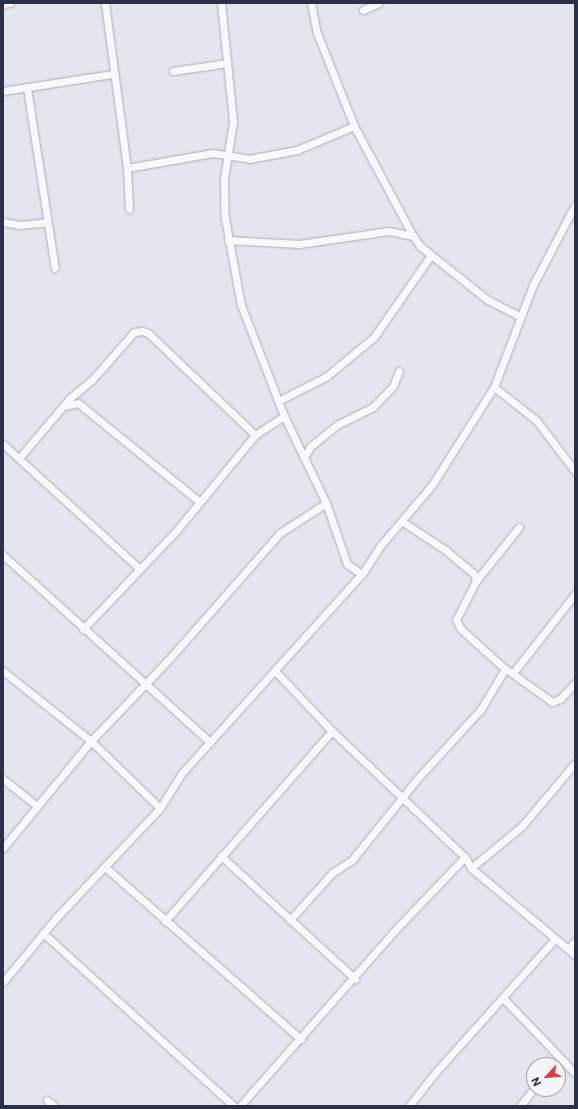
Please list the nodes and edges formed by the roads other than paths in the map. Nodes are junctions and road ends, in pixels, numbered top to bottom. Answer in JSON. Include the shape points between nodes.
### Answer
{"nodes":[{"id":1,"x":10,"y":3,"type":"edge"},
{"id":2,"x":105,"y":3,"type":"edge"},
{"id":3,"x":221,"y":3,"type":"edge"},
{"id":4,"x":311,"y":3,"type":"edge"},
{"id":5,"x":379,"y":3,"type":"edge"},
{"id":6,"x":3,"y":4,"type":"edge"},
{"id":7,"x":363,"y":10,"type":"dead end"},
{"id":8,"x":227,"y":63,"type":"junction"},
{"id":9,"x":173,"y":71,"type":"dead end"},
{"id":10,"x":112,"y":74,"type":"junction"},
{"id":11,"x":27,"y":88,"type":"junction"},
{"id":12,"x":3,"y":91,"type":"edge"},
{"id":13,"x":354,"y":126,"type":"junction"},
{"id":14,"x":226,"y":158,"type":"junction"},
{"id":15,"x":126,"y":168,"type":"junction"},
{"id":16,"x":575,"y":205,"type":"edge"},
{"id":17,"x":129,"y":209,"type":"dead end"},
{"id":18,"x":3,"y":222,"type":"edge"},
{"id":19,"x":47,"y":222,"type":"junction"},
{"id":20,"x":413,"y":236,"type":"junction"},
{"id":21,"x":228,"y":240,"type":"junction"},
{"id":22,"x":431,"y":255,"type":"junction"},
{"id":23,"x":55,"y":268,"type":"dead end"},
{"id":24,"x":519,"y":316,"type":"junction"},
{"id":25,"x":399,"y":371,"type":"dead end"},
{"id":26,"x":494,"y":387,"type":"junction"},
{"id":27,"x":278,"y":401,"type":"junction"},
{"id":28,"x":64,"y":406,"type":"junction"},
{"id":29,"x":284,"y":416,"type":"junction"},
{"id":30,"x":255,"y":435,"type":"junction"},
{"id":31,"x":3,"y":444,"type":"edge"},
{"id":32,"x":20,"y":457,"type":"junction"},
{"id":33,"x":304,"y":457,"type":"junction"},
{"id":34,"x":575,"y":471,"type":"edge"},
{"id":35,"x":200,"y":502,"type":"junction"},
{"id":36,"x":326,"y":503,"type":"junction"},
{"id":37,"x":403,"y":522,"type":"junction"},
{"id":38,"x":519,"y":527,"type":"dead end"},
{"id":39,"x":3,"y":555,"type":"edge"},
{"id":40,"x":140,"y":569,"type":"junction"},
{"id":41,"x":362,"y":574,"type":"junction"},
{"id":42,"x":476,"y":581,"type":"junction"},
{"id":43,"x":575,"y":594,"type":"edge"},
{"id":44,"x":84,"y":629,"type":"junction"},
{"id":45,"x":505,"y":669,"type":"junction"},
{"id":46,"x":3,"y":671,"type":"edge"},
{"id":47,"x":275,"y":671,"type":"junction"},
{"id":48,"x":513,"y":673,"type":"junction"},
{"id":49,"x":145,"y":682,"type":"junction"},
{"id":50,"x":575,"y":683,"type":"edge"},
{"id":51,"x":332,"y":731,"type":"junction"},
{"id":52,"x":91,"y":741,"type":"junction"},
{"id":53,"x":210,"y":742,"type":"junction"},
{"id":54,"x":575,"y":763,"type":"edge"},
{"id":55,"x":3,"y":778,"type":"edge"},
{"id":56,"x":404,"y":798,"type":"junction"},
{"id":57,"x":37,"y":806,"type":"junction"},
{"id":58,"x":160,"y":808,"type":"junction"},
{"id":59,"x":3,"y":848,"type":"edge"},
{"id":60,"x":221,"y":856,"type":"junction"},
{"id":61,"x":465,"y":857,"type":"junction"},
{"id":62,"x":105,"y":867,"type":"junction"},
{"id":63,"x":472,"y":868,"type":"junction"},
{"id":64,"x":290,"y":920,"type":"junction"},
{"id":65,"x":165,"y":921,"type":"junction"},
{"id":66,"x":43,"y":933,"type":"junction"},
{"id":67,"x":555,"y":939,"type":"junction"},
{"id":68,"x":575,"y":941,"type":"edge"},
{"id":69,"x":568,"y":949,"type":"junction"},
{"id":70,"x":575,"y":955,"type":"edge"},
{"id":71,"x":354,"y":979,"type":"junction"},
{"id":72,"x":3,"y":982,"type":"edge"},
{"id":73,"x":503,"y":998,"type":"junction"},
{"id":74,"x":301,"y":1039,"type":"junction"},
{"id":75,"x":555,"y":1057,"type":"edge"},
{"id":76,"x":566,"y":1067,"type":"edge"},
{"id":77,"x":575,"y":1073,"type":"edge"},
{"id":78,"x":527,"y":1097,"type":"edge"},
{"id":79,"x":47,"y":1100,"type":"dead end"},
{"id":80,"x":54,"y":1106,"type":"edge"},
{"id":81,"x":234,"y":1106,"type":"edge"},
{"id":82,"x":240,"y":1106,"type":"edge"},
{"id":83,"x":409,"y":1106,"type":"edge"},
{"id":84,"x":520,"y":1106,"type":"edge"}],
"edges":[{"from":1,"to":6,"type":"street"},
{"from":2,"to":10,"type":"street"},
{"from":3,"to":8,"type":"street"},
{"from":4,"to":13,"type":"street","via":[[317,33]]},
{"from":5,"to":7,"type":"street"},
{"from":8,"to":9,"type":"street"},
{"from":8,"to":14,"type":"street","via":[[233,122]]},
{"from":10,"to":11,"type":"street"},
{"from":10,"to":15,"type":"street"},
{"from":11,"to":12,"type":"street"},
{"from":11,"to":19,"type":"street"},
{"from":13,"to":14,"type":"street","via":[[297,150],[249,159]]},
{"from":13,"to":20,"type":"street"},
{"from":14,"to":15,"type":"street","via":[[213,153]]},
{"from":14,"to":21,"type":"street","via":[[224,187]]},
{"from":15,"to":17,"type":"street"},
{"from":16,"to":24,"type":"street"},
{"from":18,"to":19,"type":"street"},
{"from":19,"to":23,"type":"street"},
{"from":20,"to":21,"type":"street","via":[[389,230],[299,244]]},
{"from":20,"to":22,"type":"street"},
{"from":21,"to":27,"type":"street","via":[[241,305]]},
{"from":22,"to":24,"type":"street","via":[[488,300]]},
{"from":22,"to":27,"type":"street","via":[[374,337],[327,376]]},
{"from":24,"to":26,"type":"street"},
{"from":25,"to":33,"type":"street","via":[[393,386],[373,407],[337,425],[311,446]]},
{"from":26,"to":34,"type":"street","via":[[533,417]]},
{"from":26,"to":37,"type":"street","via":[[432,485]]},
{"from":27,"to":29,"type":"street"},
{"from":28,"to":30,"type":"street","via":[[92,380],[134,332],[142,331],[148,333]]},
{"from":28,"to":32,"type":"street"},
{"from":28,"to":35,"type":"street","via":[[78,404]]},
{"from":29,"to":30,"type":"street"},
{"from":29,"to":33,"type":"street"},
{"from":30,"to":35,"type":"street"},
{"from":31,"to":32,"type":"street"},
{"from":32,"to":40,"type":"street"},
{"from":33,"to":36,"type":"street"},
{"from":35,"to":40,"type":"street"},
{"from":36,"to":41,"type":"street","via":[[347,564]]},
{"from":36,"to":49,"type":"street","via":[[280,532],[171,657]]},
{"from":37,"to":41,"type":"street","via":[[381,545]]},
{"from":37,"to":42,"type":"street","via":[[447,551],[474,574]]},
{"from":38,"to":42,"type":"street"},
{"from":39,"to":44,"type":"street"},
{"from":40,"to":44,"type":"street"},
{"from":41,"to":47,"type":"street"},
{"from":42,"to":45,"type":"street","via":[[456,620],[461,629]]},
{"from":43,"to":48,"type":"street"},
{"from":44,"to":49,"type":"street"},
{"from":45,"to":48,"type":"street"},
{"from":45,"to":56,"type":"street","via":[[481,709],[418,778]]},
{"from":46,"to":52,"type":"street"},
{"from":47,"to":51,"type":"street"},
{"from":47,"to":53,"type":"street"},
{"from":48,"to":50,"type":"street","via":[[552,702],[560,699]]},
{"from":49,"to":52,"type":"street"},
{"from":49,"to":53,"type":"street"},
{"from":51,"to":56,"type":"street"},
{"from":51,"to":60,"type":"street"},
{"from":52,"to":57,"type":"street"},
{"from":52,"to":58,"type":"street"},
{"from":53,"to":58,"type":"street","via":[[181,774]]},
{"from":54,"to":63,"type":"street","via":[[522,826]]},
{"from":55,"to":57,"type":"street"},
{"from":56,"to":61,"type":"street"},
{"from":56,"to":64,"type":"street","via":[[352,860],[332,873]]},
{"from":57,"to":59,"type":"street"},
{"from":58,"to":62,"type":"street"},
{"from":60,"to":64,"type":"street"},
{"from":60,"to":65,"type":"street"},
{"from":61,"to":63,"type":"street"},
{"from":61,"to":71,"type":"street","via":[[398,927]]},
{"from":62,"to":65,"type":"street"},
{"from":62,"to":66,"type":"street"},
{"from":63,"to":67,"type":"street"},
{"from":64,"to":71,"type":"street"},
{"from":65,"to":74,"type":"street"},
{"from":66,"to":72,"type":"street"},
{"from":66,"to":81,"type":"street"},
{"from":67,"to":69,"type":"street"},
{"from":67,"to":73,"type":"street"},
{"from":68,"to":69,"type":"street"},
{"from":69,"to":70,"type":"street"},
{"from":71,"to":74,"type":"street"},
{"from":73,"to":75,"type":"street"},
{"from":73,"to":83,"type":"street","via":[[435,1073]]},
{"from":74,"to":82,"type":"street"},
{"from":76,"to":77,"type":"street"},
{"from":78,"to":84,"type":"street"},
{"from":79,"to":80,"type":"street"}]}
